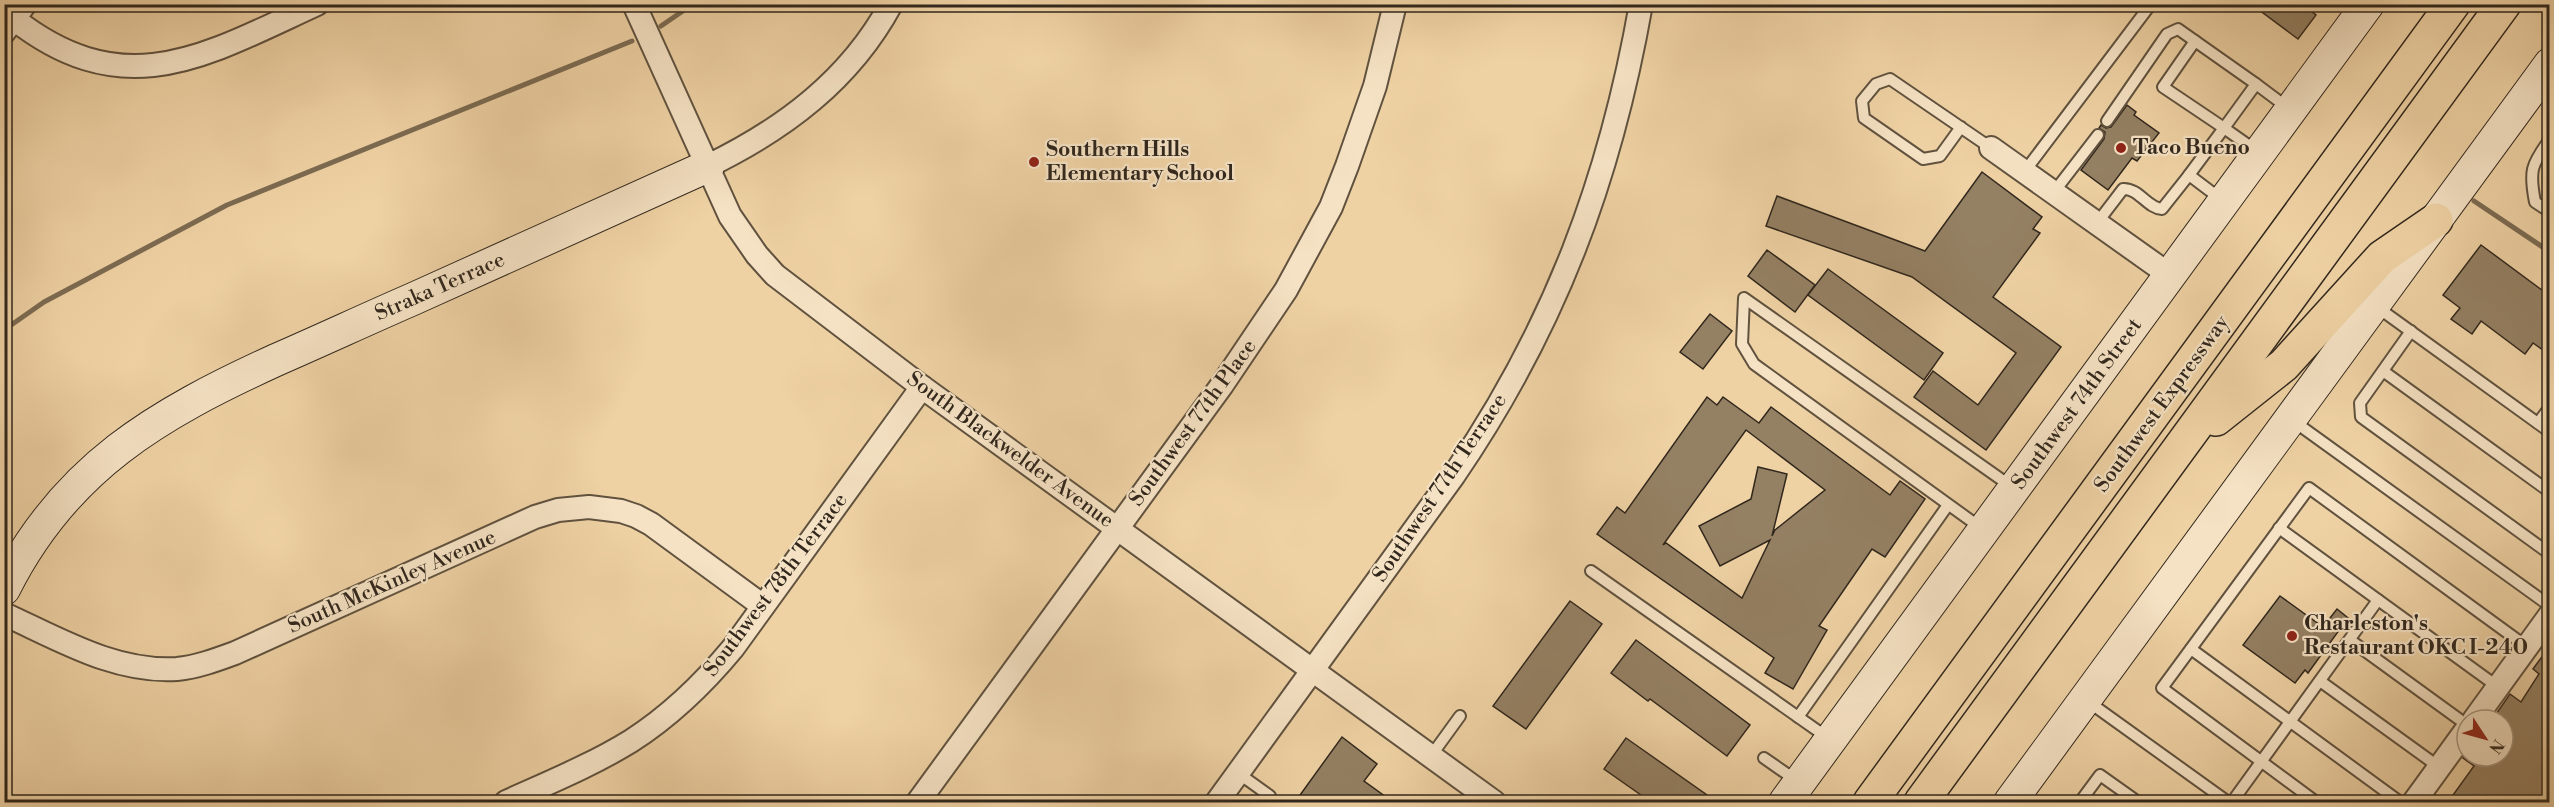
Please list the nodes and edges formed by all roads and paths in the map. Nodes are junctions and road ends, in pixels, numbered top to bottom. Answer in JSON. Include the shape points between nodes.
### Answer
{"nodes":[{"id":1,"x":317,"y":4,"type":"edge"},
{"id":2,"x":634,"y":4,"type":"edge"},
{"id":3,"x":891,"y":4,"type":"edge"},
{"id":4,"x":1395,"y":4,"type":"edge"},
{"id":5,"x":1641,"y":4,"type":"edge"},
{"id":6,"x":2368,"y":4,"type":"edge"},
{"id":7,"x":2453,"y":4,"type":"edge"},
{"id":8,"x":2504,"y":4,"type":"edge"},
{"id":9,"x":2147,"y":6,"type":"edge"},
{"id":10,"x":14,"y":18,"type":"edge"},
{"id":11,"x":2438,"y":19,"type":"edge"},
{"id":12,"x":2195,"y":41,"type":"junction"},
{"id":13,"x":2541,"y":81,"type":"edge"},
{"id":14,"x":2256,"y":84,"type":"junction"},
{"id":15,"x":2291,"y":110,"type":"junction"},
{"id":16,"x":2107,"y":121,"type":"dead end"},
{"id":17,"x":1961,"y":127,"type":"junction"},
{"id":18,"x":2224,"y":128,"type":"junction"},
{"id":19,"x":2098,"y":135,"type":"dead end"},
{"id":20,"x":2550,"y":139,"type":"edge"},
{"id":21,"x":1991,"y":148,"type":"joint"},
{"id":22,"x":2259,"y":153,"type":"junction"},
{"id":23,"x":708,"y":166,"type":"junction"},
{"id":24,"x":2025,"y":171,"type":"junction"},
{"id":25,"x":2189,"y":175,"type":"junction"},
{"id":26,"x":2054,"y":192,"type":"junction"},
{"id":27,"x":2224,"y":202,"type":"junction"},
{"id":28,"x":2550,"y":212,"type":"edge"},
{"id":29,"x":2436,"y":220,"type":"junction"},
{"id":30,"x":2097,"y":223,"type":"junction"},
{"id":31,"x":2171,"y":276,"type":"junction"},
{"id":32,"x":2374,"y":304,"type":"junction"},
{"id":33,"x":2411,"y":331,"type":"junction"},
{"id":34,"x":2383,"y":371,"type":"junction"},
{"id":35,"x":922,"y":387,"type":"junction"},
{"id":36,"x":2550,"y":406,"type":"edge"},
{"id":37,"x":2290,"y":418,"type":"junction"},
{"id":38,"x":2538,"y":423,"type":"junction"},
{"id":39,"x":2550,"y":432,"type":"edge"},
{"id":40,"x":2184,"y":444,"type":"junction"},
{"id":41,"x":2015,"y":489,"type":"junction"},
{"id":42,"x":2550,"y":492,"type":"edge"},
{"id":43,"x":1948,"y":505,"type":"junction"},
{"id":44,"x":1118,"y":528,"type":"junction"},
{"id":45,"x":2279,"y":528,"type":"junction"},
{"id":46,"x":1984,"y":531,"type":"junction"},
{"id":47,"x":2550,"y":554,"type":"edge"},
{"id":48,"x":1591,"y":571,"type":"dead end"},
{"id":49,"x":4,"y":589,"type":"edge"},
{"id":50,"x":2378,"y":600,"type":"junction"},
{"id":51,"x":763,"y":606,"type":"junction"},
{"id":52,"x":2550,"y":606,"type":"edge"},
{"id":53,"x":4,"y":615,"type":"edge"},
{"id":54,"x":2550,"y":615,"type":"edge"},
{"id":55,"x":2350,"y":640,"type":"junction"},
{"id":56,"x":2527,"y":647,"type":"junction"},
{"id":57,"x":2190,"y":649,"type":"junction"},
{"id":58,"x":1313,"y":670,"type":"junction"},
{"id":59,"x":2320,"y":681,"type":"junction"},
{"id":60,"x":2498,"y":687,"type":"junction"},
{"id":61,"x":2086,"y":700,"type":"junction"},
{"id":62,"x":2483,"y":708,"type":"edge"},
{"id":63,"x":1460,"y":716,"type":"dead end"},
{"id":64,"x":1798,"y":717,"type":"junction"},
{"id":65,"x":2455,"y":718,"type":"edge"},
{"id":66,"x":2290,"y":722,"type":"junction"},
{"id":67,"x":1830,"y":740,"type":"junction"},
{"id":68,"x":2455,"y":744,"type":"edge"},
{"id":69,"x":1431,"y":756,"type":"junction"},
{"id":70,"x":1764,"y":758,"type":"dead end"},
{"id":71,"x":2261,"y":762,"type":"junction"},
{"id":72,"x":2439,"y":767,"type":"junction"},
{"id":73,"x":1238,"y":773,"type":"junction"},
{"id":74,"x":1792,"y":792,"type":"edge"},
{"id":75,"x":506,"y":802,"type":"edge"},
{"id":76,"x":918,"y":802,"type":"edge"},
{"id":77,"x":1217,"y":802,"type":"edge"},
{"id":78,"x":1265,"y":802,"type":"edge"},
{"id":79,"x":1494,"y":802,"type":"edge"},
{"id":80,"x":1870,"y":802,"type":"edge"},
{"id":81,"x":1921,"y":802,"type":"edge"},
{"id":82,"x":2010,"y":802,"type":"edge"},
{"id":83,"x":2080,"y":802,"type":"edge"},
{"id":84,"x":2138,"y":802,"type":"edge"},
{"id":85,"x":2230,"y":802,"type":"edge"},
{"id":86,"x":2316,"y":802,"type":"edge"},
{"id":87,"x":2400,"y":802,"type":"edge"},
{"id":88,"x":2414,"y":802,"type":"edge"}],
"edges":[{"from":1,"to":10,"type":"street","via":[[202,56],[135,67],[91,60],[57,47]]},
{"from":2,"to":23,"type":"street","name":"South Blackwelder Avenue"},
{"from":3,"to":23,"type":"street","name":"Straka Terrace","via":[[863,48],[816,99],[753,143]]},
{"from":4,"to":44,"type":"street","name":"Southwest 77th Place","via":[[1362,126],[1310,249],[1261,329]]},
{"from":5,"to":58,"type":"street","name":"Southwest 77th Terrace","via":[[1626,87],[1598,185],[1569,265],[1539,331],[1479,439]]},
{"from":6,"to":15,"type":"main road","name":"Southwest 74th Street"},
{"from":7,"to":11,"type":"highway","name":"Southwest Expressway"},
{"from":8,"to":40,"type":"highway","name":"Southwest Expressway"},
{"from":9,"to":24,"type":"lane"},
{"from":11,"to":80,"type":"highway","name":"Southwest Expressway"},
{"from":12,"to":14,"type":"lane"},
{"from":12,"to":16,"type":"lane","via":[[2178,29],[2167,34]]},
{"from":12,"to":18,"type":"lane","via":[[2163,87]]},
{"from":13,"to":29,"type":"main road"},
{"from":14,"to":15,"type":"lane"},
{"from":14,"to":18,"type":"lane"},
{"from":15,"to":22,"type":"main road","name":"Southwest 74th Street"},
{"from":17,"to":17,"type":"lane","via":[[1890,79],[1876,84],[1862,101],[1864,118],[1923,159],[1940,156]]},
{"from":17,"to":21,"type":"lane"},
{"from":18,"to":22,"type":"lane"},
{"from":18,"to":25,"type":"lane"},
{"from":19,"to":26,"type":"lane"},
{"from":20,"to":28,"type":"lane","via":[[2537,156],[2530,177],[2535,202]]},
{"from":21,"to":24,"type":"street"},
{"from":22,"to":27,"type":"main road","name":"Southwest 74th Street"},
{"from":23,"to":35,"type":"street","name":"South Blackwelder Avenue","via":[[730,216],[775,274]]},
{"from":23,"to":49,"type":"main road","name":"Straka Terrace","via":[[246,374],[164,416],[119,447],[78,485],[40,529]]},
{"from":24,"to":26,"type":"street"},
{"from":25,"to":27,"type":"lane"},
{"from":25,"to":30,"type":"lane","via":[[2162,209],[2132,190],[2123,189]]},
{"from":26,"to":30,"type":"street"},
{"from":27,"to":31,"type":"main road","name":"Southwest 74th Street"},
{"from":29,"to":32,"type":"main road"},
{"from":29,"to":40,"type":"highway","via":[[2382,257],[2284,365]]},
{"from":30,"to":31,"type":"street"},
{"from":31,"to":41,"type":"main road","name":"Southwest 74th Street"},
{"from":32,"to":33,"type":"lane"},
{"from":32,"to":37,"type":"main road"},
{"from":33,"to":34,"type":"lane"},
{"from":33,"to":38,"type":"lane"},
{"from":34,"to":42,"type":"lane"},
{"from":34,"to":47,"type":"lane","via":[[2360,403],[2361,417]]},
{"from":35,"to":44,"type":"street","name":"South Blackwelder Avenue"},
{"from":35,"to":51,"type":"street","name":"Southwest 78th Terrace"},
{"from":36,"to":38,"type":"lane"},
{"from":37,"to":52,"type":"lane"},
{"from":37,"to":61,"type":"main road"},
{"from":38,"to":39,"type":"lane"},
{"from":40,"to":81,"type":"highway","name":"Southwest Expressway"},
{"from":41,"to":43,"type":"lane","via":[[1744,298],[1742,344],[1754,364]]},
{"from":41,"to":46,"type":"main road","name":"Southwest 74th Street"},
{"from":43,"to":46,"type":"lane"},
{"from":43,"to":64,"type":"lane"},
{"from":44,"to":58,"type":"street","name":"South Blackwelder Avenue"},
{"from":44,"to":76,"type":"street","name":"Southwest 77th Place"},
{"from":45,"to":50,"type":"lane"},
{"from":45,"to":56,"type":"lane","via":[[2309,488]]},
{"from":45,"to":57,"type":"lane"},
{"from":46,"to":67,"type":"main road","name":"Southwest 74th Street"},
{"from":48,"to":64,"type":"lane"},
{"from":50,"to":55,"type":"lane"},
{"from":50,"to":60,"type":"lane"},
{"from":51,"to":53,"type":"street","name":"South McKinley Avenue","via":[[651,524],[621,511],[589,507],[535,517],[235,653],[179,669],[111,662]]},
{"from":51,"to":75,"type":"street","name":"Southwest 78th Terrace","via":[[711,674],[661,720],[598,760]]},
{"from":54,"to":56,"type":"street"},
{"from":55,"to":59,"type":"lane"},
{"from":55,"to":65,"type":"lane"},
{"from":56,"to":60,"type":"street"},
{"from":57,"to":66,"type":"lane"},
{"from":57,"to":71,"type":"lane","via":[[2162,688]]},
{"from":58,"to":69,"type":"street","name":"South Blackwelder Avenue"},
{"from":58,"to":73,"type":"street","name":"Southwest 77th Terrace"},
{"from":59,"to":66,"type":"lane"},
{"from":59,"to":72,"type":"lane"},
{"from":60,"to":62,"type":"street"},
{"from":61,"to":82,"type":"main road"},
{"from":61,"to":85,"type":"lane"},
{"from":63,"to":69,"type":"lane"},
{"from":64,"to":67,"type":"lane"},
{"from":66,"to":71,"type":"lane"},
{"from":66,"to":87,"type":"lane"},
{"from":67,"to":74,"type":"main road","name":"Southwest 74th Street"},
{"from":68,"to":72,"type":"street"},
{"from":69,"to":79,"type":"street","name":"South Blackwelder Avenue"},
{"from":70,"to":74,"type":"lane"},
{"from":71,"to":85,"type":"lane"},
{"from":71,"to":86,"type":"lane"},
{"from":72,"to":88,"type":"street"},
{"from":73,"to":77,"type":"street","name":"Southwest 77th Terrace"},
{"from":73,"to":78,"type":"lane","via":[[1270,796]]},
{"from":83,"to":84,"type":"lane","via":[[2100,775]]}]}
